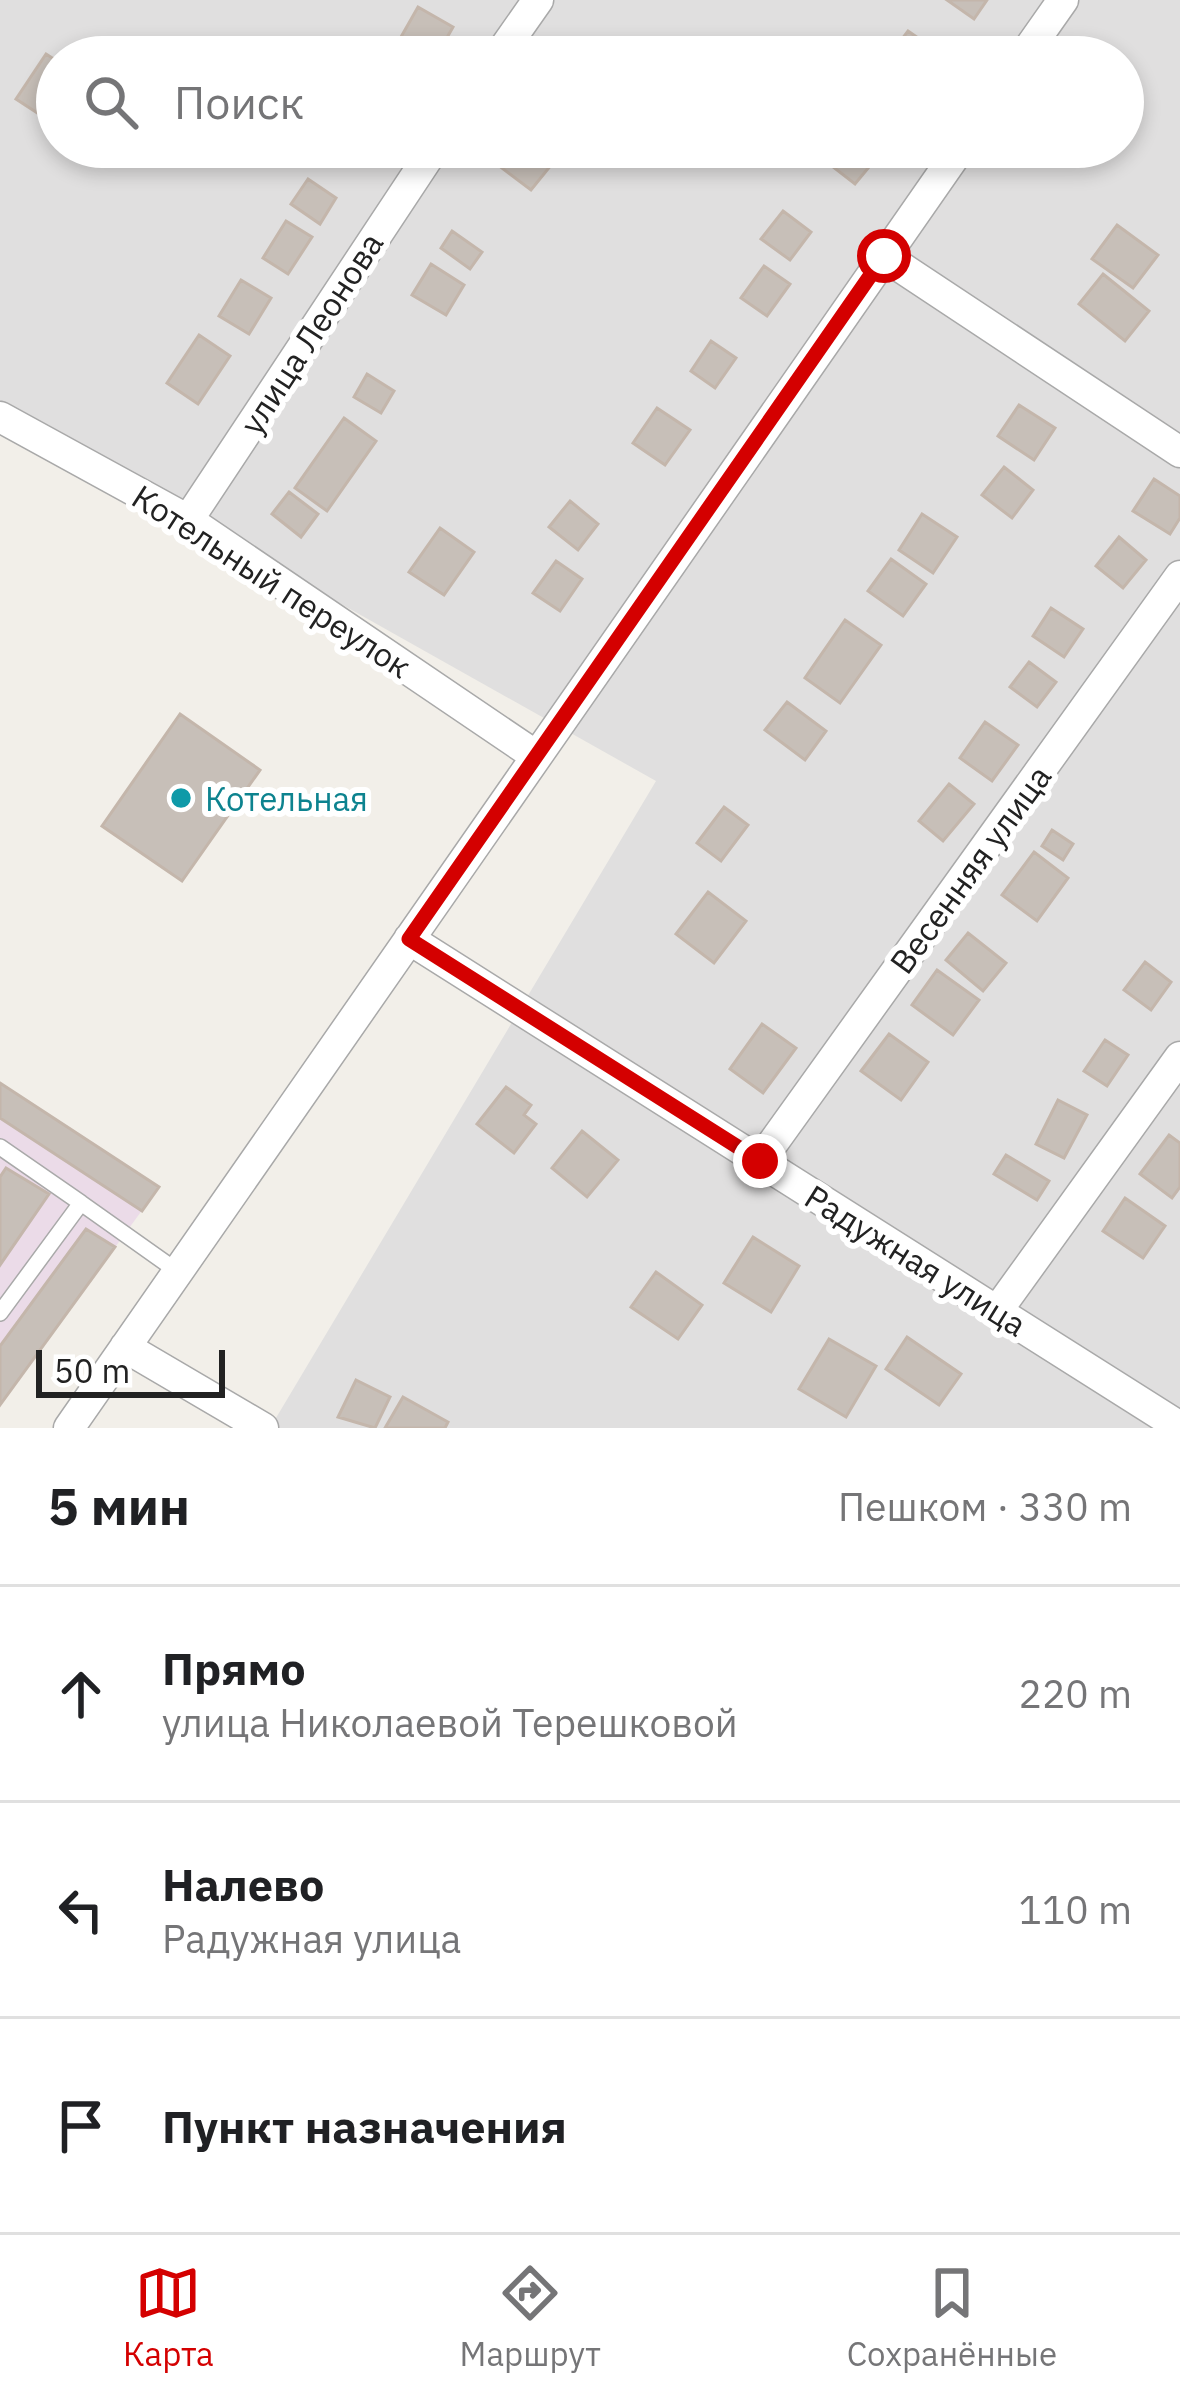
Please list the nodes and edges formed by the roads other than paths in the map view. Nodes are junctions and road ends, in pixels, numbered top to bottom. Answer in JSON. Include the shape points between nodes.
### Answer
{"nodes":[{"id":1,"x":538,"y":0,"type":"edge"},
{"id":2,"x":1063,"y":0,"type":"edge"},
{"id":3,"x":513,"y":36,"type":"edge"},
{"id":4,"x":1038,"y":36,"type":"edge"},
{"id":5,"x":421,"y":168,"type":"edge"},
{"id":6,"x":946,"y":168,"type":"edge"},
{"id":7,"x":884,"y":256,"type":"junction"},
{"id":8,"x":1,"y":419,"type":"edge"},
{"id":9,"x":1180,"y":452,"type":"edge"},
{"id":10,"x":188,"y":520,"type":"junction"},
{"id":11,"x":1180,"y":576,"type":"edge"},
{"id":12,"x":536,"y":756,"type":"junction"},
{"id":13,"x":409,"y":939,"type":"junction"},
{"id":14,"x":1180,"y":1057,"type":"edge"},
{"id":15,"x":0,"y":1147,"type":"edge"},
{"id":16,"x":760,"y":1161,"type":"junction"},
{"id":17,"x":81,"y":1202,"type":"junction"},
{"id":18,"x":177,"y":1271,"type":"junction"},
{"id":19,"x":997,"y":1311,"type":"junction"},
{"id":20,"x":0,"y":1312,"type":"edge"},
{"id":21,"x":124,"y":1347,"type":"junction"},
{"id":22,"x":1180,"y":1427,"type":"edge"},
{"id":23,"x":69,"y":1428,"type":"edge"},
{"id":24,"x":263,"y":1428,"type":"edge"}],
"edges":[{"from":1,"to":3,"type":"street"},
{"from":2,"to":4,"type":"street"},
{"from":5,"to":10,"type":"street","name":"улица Леонова"},
{"from":6,"to":7,"type":"street"},
{"from":7,"to":9,"type":"street"},
{"from":7,"to":12,"type":"street"},
{"from":8,"to":10,"type":"street","name":"Котельный переулок"},
{"from":10,"to":12,"type":"street","name":"Котельный переулок"},
{"from":11,"to":16,"type":"street","name":"Весенняя улица"},
{"from":12,"to":13,"type":"street"},
{"from":13,"to":16,"type":"street","name":"Радужная улица"},
{"from":13,"to":18,"type":"street"},
{"from":14,"to":19,"type":"street"},
{"from":15,"to":17,"type":"lane"},
{"from":16,"to":19,"type":"street","name":"Радужная улица"},
{"from":17,"to":18,"type":"lane"},
{"from":17,"to":20,"type":"lane"},
{"from":18,"to":21,"type":"street"},
{"from":19,"to":22,"type":"street","name":"Радужная улица"},
{"from":21,"to":23,"type":"street"},
{"from":21,"to":24,"type":"street"}]}
